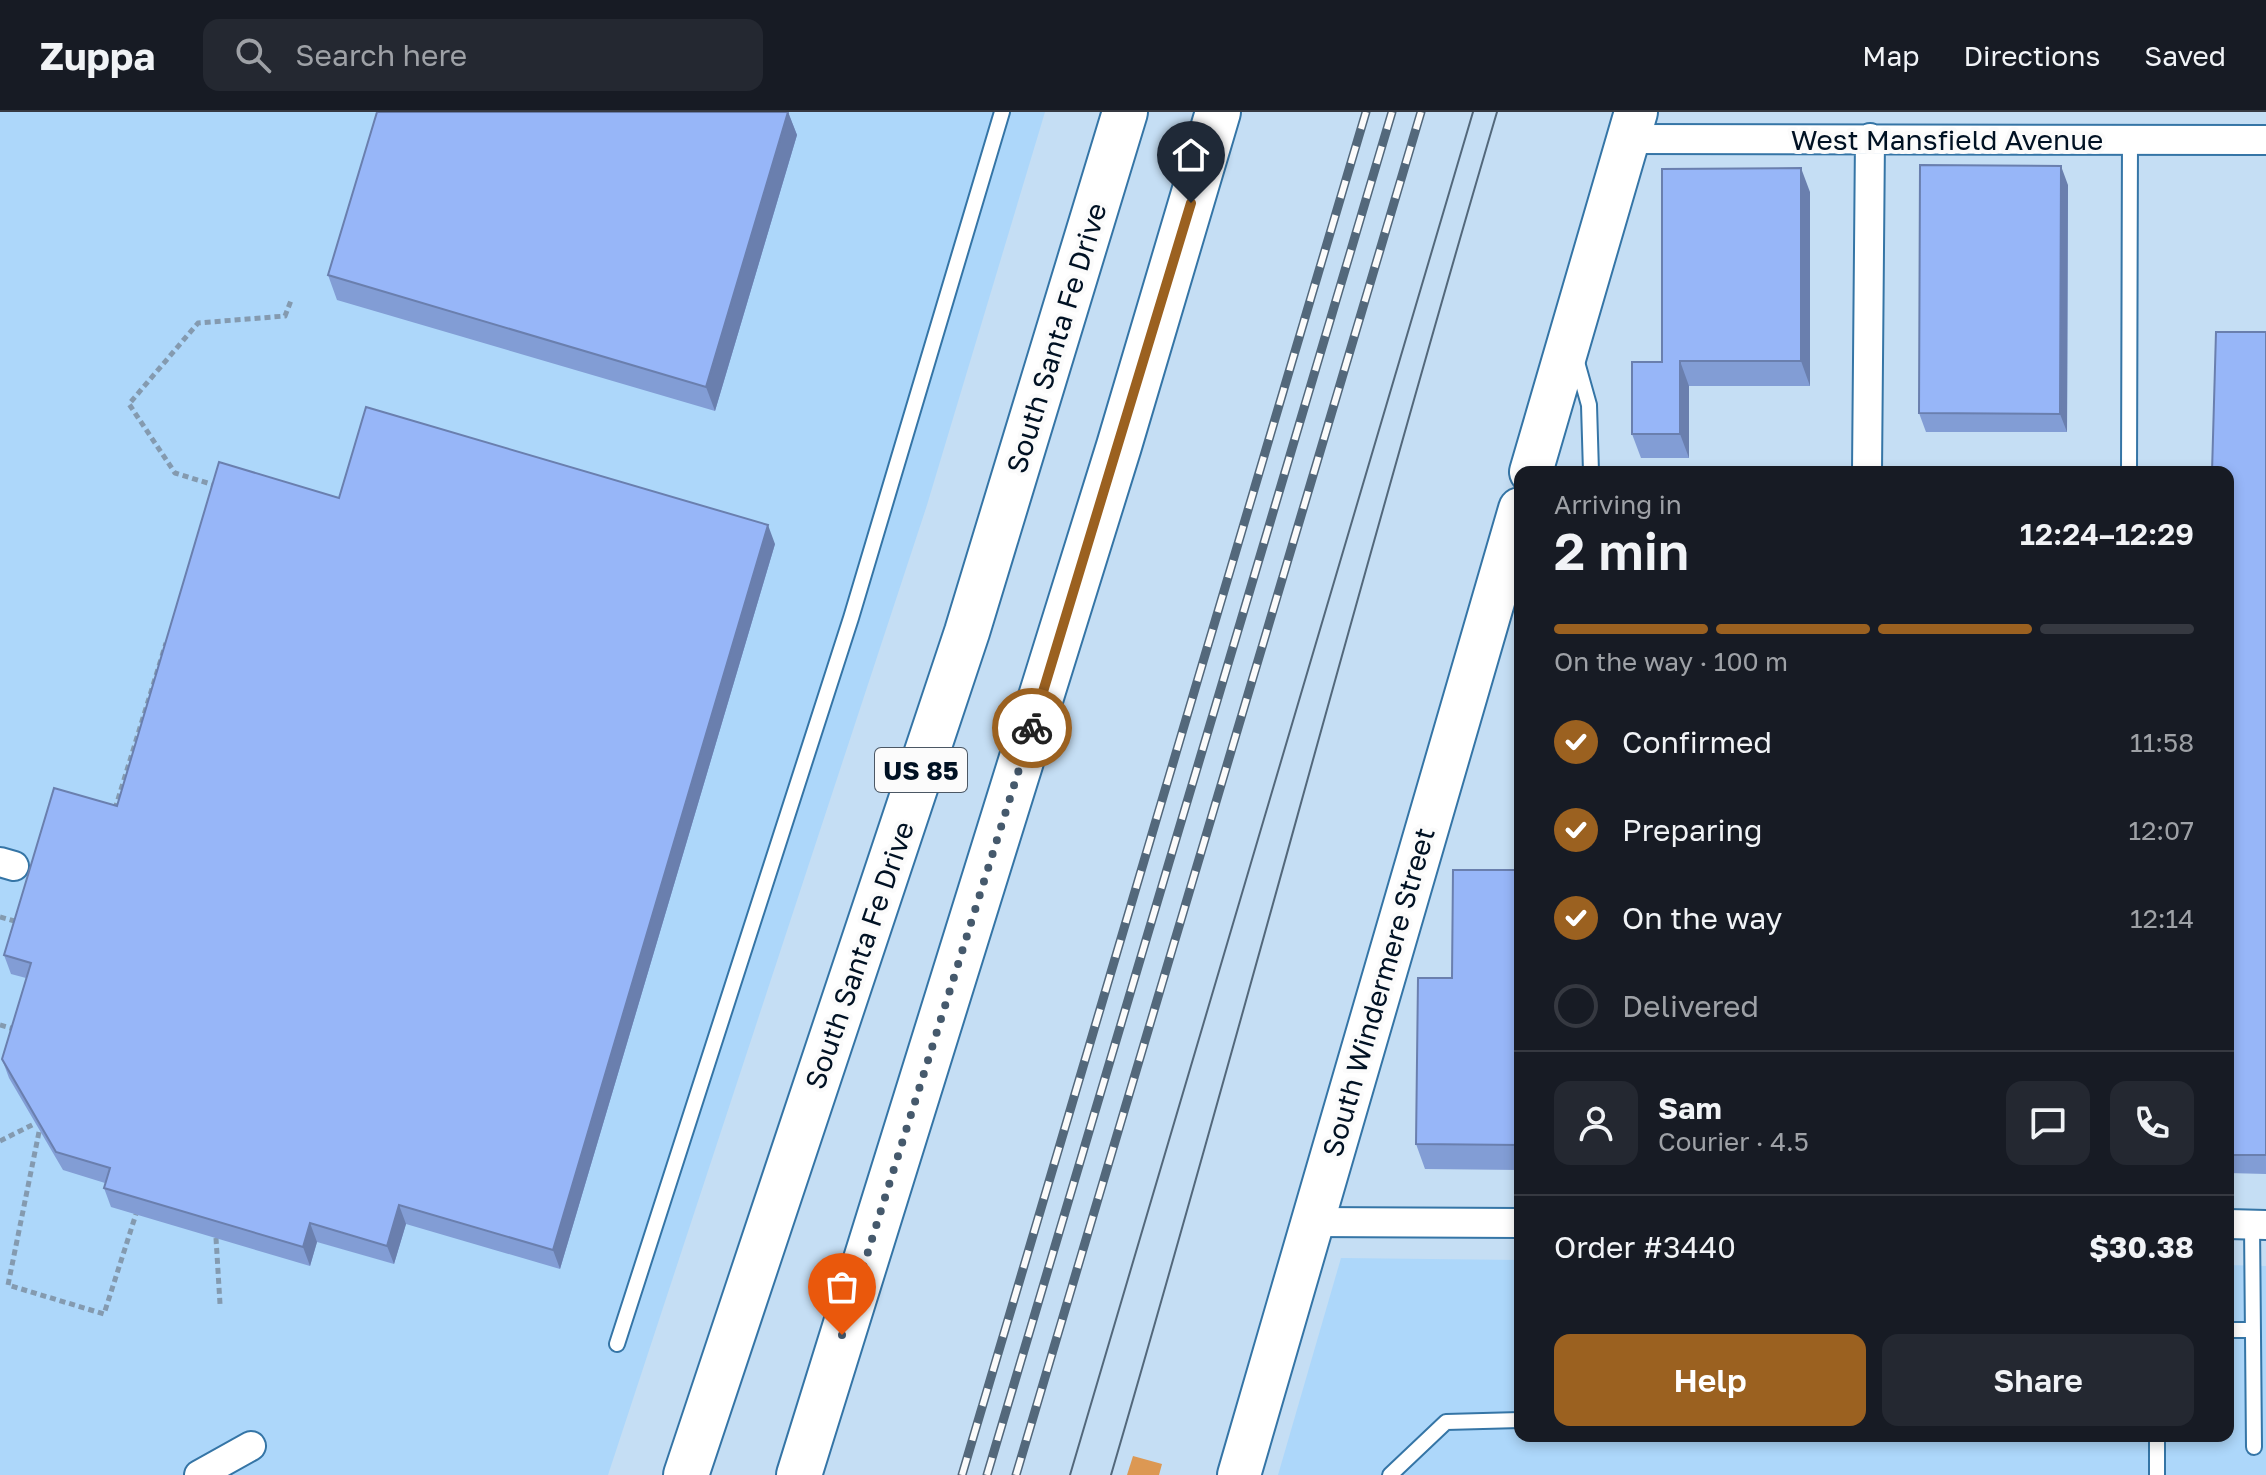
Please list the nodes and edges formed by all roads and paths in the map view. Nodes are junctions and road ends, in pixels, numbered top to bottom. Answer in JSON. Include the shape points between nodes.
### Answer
{"nodes":[{"id":1,"x":1002,"y":112,"type":"edge"},
{"id":2,"x":1125,"y":112,"type":"edge"},
{"id":3,"x":1218,"y":112,"type":"edge"},
{"id":4,"x":1632,"y":126,"type":"edge"},
{"id":5,"x":1870,"y":138,"type":"junction"},
{"id":6,"x":2130,"y":139,"type":"junction"},
{"id":7,"x":2266,"y":140,"type":"edge"},
{"id":8,"x":292,"y":298,"type":"dead end"},
{"id":9,"x":1570,"y":340,"type":"junction"},
{"id":10,"x":1533,"y":466,"type":"edge"},
{"id":11,"x":1591,"y":466,"type":"edge"},
{"id":12,"x":1867,"y":466,"type":"edge"},
{"id":13,"x":2129,"y":466,"type":"edge"},
{"id":14,"x":209,"y":501,"type":"edge"},
{"id":15,"x":1514,"y":529,"type":"edge"},
{"id":16,"x":167,"y":638,"type":"edge"},
{"id":17,"x":111,"y":822,"type":"edge"},
{"id":18,"x":0,"y":917,"type":"edge"},
{"id":19,"x":26,"y":924,"type":"edge"},
{"id":20,"x":0,"y":1025,"type":"edge"},
{"id":21,"x":23,"y":1032,"type":"edge"},
{"id":22,"x":34,"y":1124,"type":"edge"},
{"id":23,"x":39,"y":1132,"type":"edge"},
{"id":24,"x":0,"y":1141,"type":"edge"},
{"id":25,"x":136,"y":1214,"type":"edge"},
{"id":26,"x":1311,"y":1222,"type":"junction"},
{"id":27,"x":1514,"y":1223,"type":"edge"},
{"id":28,"x":2249,"y":1225,"type":"edge"},
{"id":29,"x":216,"y":1238,"type":"edge"},
{"id":30,"x":220,"y":1304,"type":"dead end"},
{"id":31,"x":2234,"y":1330,"type":"edge"},
{"id":32,"x":2253,"y":1330,"type":"junction"},
{"id":33,"x":617,"y":1344,"type":"dead end"},
{"id":34,"x":833,"y":1365,"type":"junction"},
{"id":35,"x":1514,"y":1420,"type":"edge"},
{"id":36,"x":2157,"y":1442,"type":"edge"},
{"id":37,"x":251,"y":1446,"type":"dead end"},
{"id":38,"x":2254,"y":1447,"type":"dead end"},
{"id":39,"x":199,"y":1475,"type":"edge"},
{"id":40,"x":686,"y":1475,"type":"edge"},
{"id":41,"x":799,"y":1475,"type":"edge"},
{"id":42,"x":807,"y":1475,"type":"edge"},
{"id":43,"x":1239,"y":1475,"type":"edge"},
{"id":44,"x":1390,"y":1475,"type":"edge"},
{"id":45,"x":2157,"y":1475,"type":"edge"}],
"edges":[{"from":1,"to":33,"type":"lane","via":[[851,618]]},
{"from":2,"to":40,"type":"highway","name":"South Santa Fe Drive","number":"US 85","via":[[967,632]]},
{"from":3,"to":34,"type":"highway"},
{"from":4,"to":5,"type":"street","name":"West Mansfield Avenue"},
{"from":4,"to":9,"type":"street"},
{"from":5,"to":6,"type":"street","name":"West Mansfield Avenue"},
{"from":5,"to":12,"type":"street"},
{"from":6,"to":7,"type":"street","name":"West Mansfield Avenue"},
{"from":6,"to":13,"type":"lane"},
{"from":8,"to":14,"type":"path","via":[[285,316],[198,323],[129,404],[175,473],[214,485]]},
{"from":9,"to":10,"type":"street"},
{"from":9,"to":11,"type":"lane","via":[[1589,405]]},
{"from":15,"to":26,"type":"street","name":"South Windermere Street"},
{"from":16,"to":17,"type":"path"},
{"from":18,"to":19,"type":"path"},
{"from":20,"to":21,"type":"path"},
{"from":22,"to":24,"type":"path"},
{"from":23,"to":25,"type":"path","via":[[8,1285],[104,1314]]},
{"from":26,"to":27,"type":"street"},
{"from":26,"to":43,"type":"street","name":"South Windermere Street"},
{"from":28,"to":32,"type":"lane"},
{"from":29,"to":30,"type":"path"},
{"from":31,"to":32,"type":"lane"},
{"from":32,"to":38,"type":"lane"},
{"from":34,"to":41,"type":"highway"},
{"from":34,"to":42,"type":"highway"},
{"from":35,"to":44,"type":"lane","via":[[1446,1422]]},
{"from":36,"to":45,"type":"lane"},
{"from":37,"to":39,"type":"street"}]}
